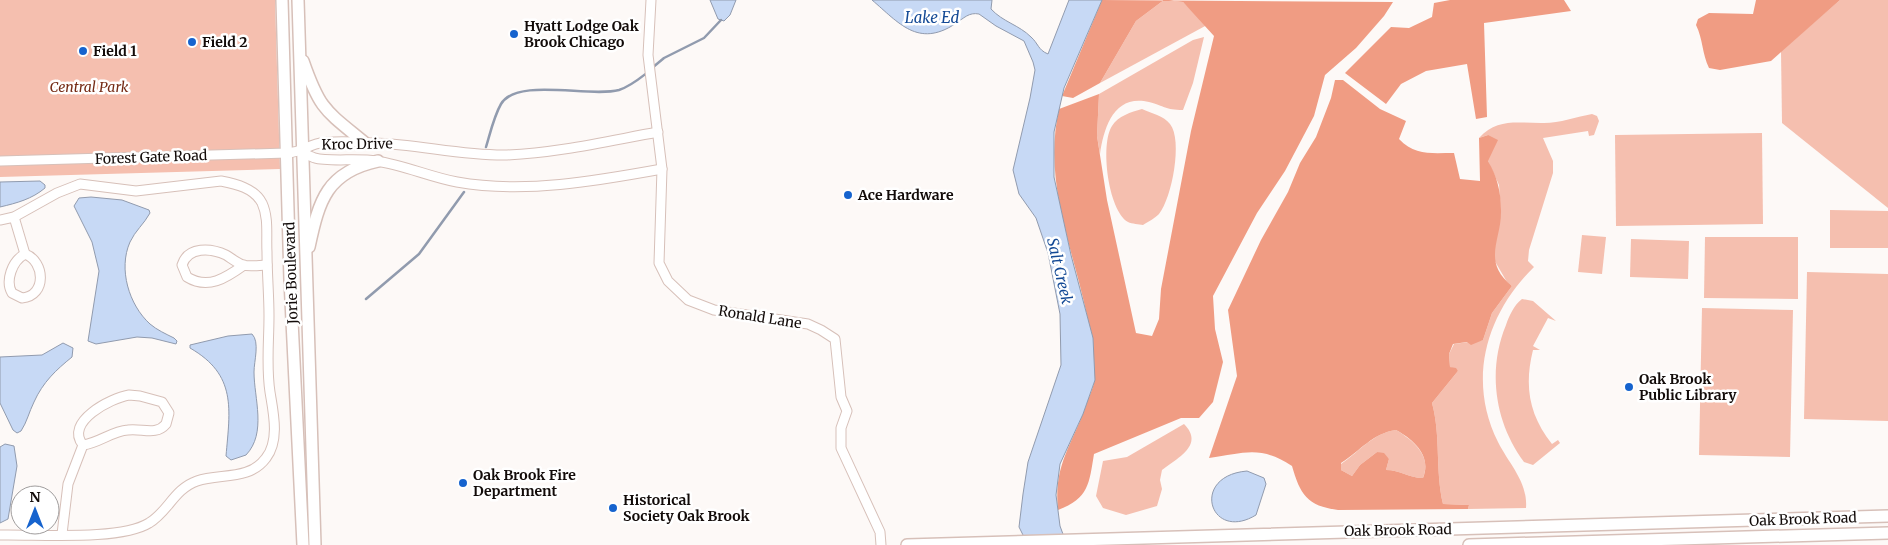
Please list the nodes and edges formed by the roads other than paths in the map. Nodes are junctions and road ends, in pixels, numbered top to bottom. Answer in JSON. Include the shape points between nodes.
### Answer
{"nodes":[{"id":1,"x":282,"y":0,"type":"edge"},
{"id":2,"x":298,"y":0,"type":"edge"},
{"id":3,"x":651,"y":0,"type":"edge"},
{"id":4,"x":300,"y":50,"type":"junction"},
{"id":5,"x":658,"y":132,"type":"junction"},
{"id":6,"x":365,"y":142,"type":"junction"},
{"id":7,"x":302,"y":152,"type":"junction"},
{"id":8,"x":288,"y":153,"type":"junction"},
{"id":9,"x":0,"y":161,"type":"edge"},
{"id":10,"x":378,"y":161,"type":"junction"},
{"id":11,"x":662,"y":168,"type":"junction"},
{"id":12,"x":14,"y":217,"type":"junction"},
{"id":13,"x":0,"y":220,"type":"edge"},
{"id":14,"x":25,"y":254,"type":"junction"},
{"id":15,"x":306,"y":263,"type":"junction"},
{"id":16,"x":244,"y":265,"type":"junction"},
{"id":17,"x":267,"y":265,"type":"junction"},
{"id":18,"x":295,"y":361,"type":"junction"},
{"id":19,"x":308,"y":361,"type":"junction"},
{"id":20,"x":83,"y":445,"type":"junction"},
{"id":21,"x":1888,"y":516,"type":"edge"},
{"id":22,"x":1888,"y":533,"type":"edge"},
{"id":23,"x":62,"y":534,"type":"junction"},
{"id":24,"x":0,"y":535,"type":"edge"},
{"id":25,"x":303,"y":540,"type":"edge"},
{"id":26,"x":317,"y":543,"type":"edge"},
{"id":27,"x":296,"y":545,"type":"edge"},
{"id":28,"x":881,"y":545,"type":"edge"},
{"id":29,"x":907,"y":545,"type":"edge"},
{"id":30,"x":1469,"y":545,"type":"edge"}],
"edges":[{"from":1,"to":8,"type":"main road","name":"Jorie Boulevard"},
{"from":2,"to":4,"type":"main road","name":"Jorie Boulevard"},
{"from":3,"to":5,"type":"street","name":"Ronald Lane","via":[[649,63]]},
{"from":4,"to":6,"type":"main road","via":[[321,104],[342,126]]},
{"from":4,"to":7,"type":"main road","name":"Jorie Boulevard"},
{"from":5,"to":6,"type":"street","name":"Kroc Drive","via":[[546,152],[506,155]]},
{"from":5,"to":11,"type":"street","name":"Ronald Lane"},
{"from":6,"to":7,"type":"street","name":"Kroc Drive","via":[[316,144]]},
{"from":7,"to":8,"type":"street","name":"Forest Gate Road"},
{"from":7,"to":10,"type":"street","name":"Kroc Drive","via":[[316,159]]},
{"from":7,"to":15,"type":"main road","name":"Jorie Boulevard"},
{"from":8,"to":9,"type":"street","name":"Forest Gate Road"},
{"from":8,"to":18,"type":"main road","name":"Jorie Boulevard"},
{"from":10,"to":11,"type":"street","name":"Kroc Drive","via":[[457,182],[513,186],[565,184]]},
{"from":10,"to":15,"type":"main road","via":[[358,165],[343,173],[330,187],[320,205]]},
{"from":11,"to":28,"type":"street","name":"Ronald Lane","via":[[659,262],[668,281],[688,300],[714,310],[808,324],[835,339],[841,397],[847,411],[841,428],[841,448],[880,532]]},
{"from":12,"to":13,"type":"street"},
{"from":12,"to":14,"type":"street"},
{"from":12,"to":17,"type":"street","via":[[80,184],[136,191],[221,181],[250,190],[261,202],[266,214]]},
{"from":14,"to":14,"type":"street","via":[[16,261],[9,282],[12,293],[22,298],[34,295],[40,283],[38,265]]},
{"from":15,"to":19,"type":"main road","name":"Jorie Boulevard"},
{"from":16,"to":16,"type":"street","via":[[209,250],[188,254],[182,265],[187,277],[209,283],[226,278]]},
{"from":16,"to":17,"type":"street"},
{"from":17,"to":23,"type":"street","via":[[267,375],[274,426],[273,441],[266,458],[243,474],[190,484],[174,496],[158,517],[134,530],[108,534]]},
{"from":18,"to":19,"type":"main road"},
{"from":18,"to":25,"type":"main road","name":"Jorie Boulevard"},
{"from":19,"to":26,"type":"main road","name":"Jorie Boulevard"},
{"from":20,"to":20,"type":"street","via":[[116,432],[162,429],[168,419],[166,406],[140,396],[106,402],[84,422],[79,438]]},
{"from":20,"to":23,"type":"street","via":[[68,484]]},
{"from":21,"to":29,"type":"main road","name":"Oak Brook Road"},
{"from":22,"to":30,"type":"main road","name":"Oak Brook Road"},
{"from":23,"to":24,"type":"street"},
{"from":25,"to":27,"type":"main road"}]}
